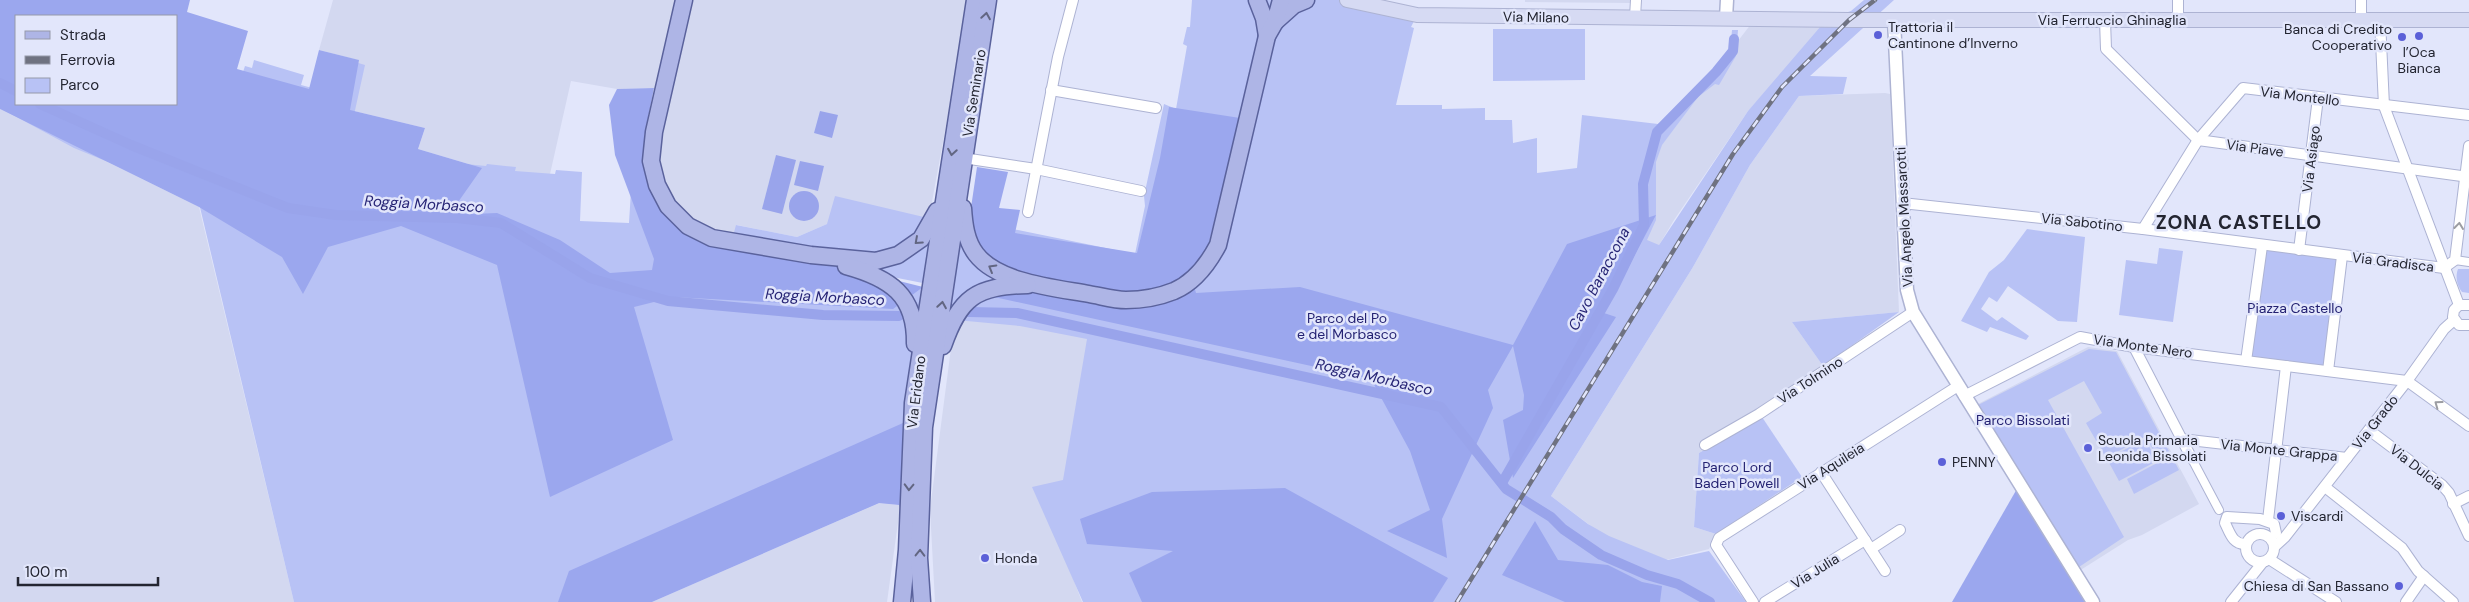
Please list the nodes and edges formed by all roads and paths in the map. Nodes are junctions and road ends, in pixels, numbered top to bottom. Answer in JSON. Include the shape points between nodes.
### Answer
{"nodes":[{"id":1,"x":684,"y":0,"type":"edge"},
{"id":2,"x":975,"y":0,"type":"edge"},
{"id":3,"x":988,"y":0,"type":"edge"},
{"id":4,"x":1072,"y":0,"type":"edge"},
{"id":5,"x":1257,"y":0,"type":"edge"},
{"id":6,"x":1267,"y":0,"type":"edge"},
{"id":7,"x":1281,"y":0,"type":"edge"},
{"id":8,"x":1306,"y":0,"type":"edge"},
{"id":9,"x":1347,"y":0,"type":"edge"},
{"id":10,"x":1636,"y":0,"type":"edge"},
{"id":11,"x":1726,"y":0,"type":"edge"},
{"id":12,"x":2178,"y":0,"type":"edge"},
{"id":13,"x":2361,"y":0,"type":"edge"},
{"id":14,"x":1635,"y":17,"type":"junction"},
{"id":15,"x":1726,"y":18,"type":"junction"},
{"id":16,"x":1270,"y":20,"type":"junction"},
{"id":17,"x":1894,"y":20,"type":"junction"},
{"id":18,"x":2105,"y":20,"type":"junction"},
{"id":19,"x":2178,"y":20,"type":"junction"},
{"id":20,"x":2361,"y":20,"type":"junction"},
{"id":21,"x":2380,"y":20,"type":"junction"},
{"id":22,"x":2469,"y":20,"type":"edge"},
{"id":23,"x":1052,"y":90,"type":"junction"},
{"id":24,"x":2318,"y":98,"type":"junction"},
{"id":25,"x":2384,"y":106,"type":"junction"},
{"id":26,"x":1156,"y":108,"type":"dead end"},
{"id":27,"x":2469,"y":115,"type":"edge"},
{"id":28,"x":2198,"y":140,"type":"junction"},
{"id":29,"x":2469,"y":146,"type":"edge"},
{"id":30,"x":2311,"y":156,"type":"junction"},
{"id":31,"x":970,"y":159,"type":"dead end"},
{"id":32,"x":2406,"y":169,"type":"junction"},
{"id":33,"x":1036,"y":170,"type":"junction"},
{"id":34,"x":2467,"y":177,"type":"edge"},
{"id":35,"x":954,"y":184,"type":"junction"},
{"id":36,"x":1141,"y":191,"type":"dead end"},
{"id":37,"x":1902,"y":203,"type":"junction"},
{"id":38,"x":1028,"y":212,"type":"dead end"},
{"id":39,"x":2143,"y":229,"type":"junction"},
{"id":40,"x":2262,"y":246,"type":"junction"},
{"id":41,"x":2299,"y":250,"type":"junction"},
{"id":42,"x":811,"y":255,"type":"junction"},
{"id":43,"x":2342,"y":256,"type":"junction"},
{"id":44,"x":2455,"y":260,"type":"junction"},
{"id":45,"x":2469,"y":262,"type":"edge"},
{"id":46,"x":2444,"y":268,"type":"junction"},
{"id":47,"x":1038,"y":285,"type":"junction"},
{"id":48,"x":2464,"y":305,"type":"edge"},
{"id":49,"x":1913,"y":312,"type":"junction"},
{"id":50,"x":2454,"y":320,"type":"junction"},
{"id":51,"x":2468,"y":326,"type":"edge"},
{"id":52,"x":2134,"y":347,"type":"junction"},
{"id":53,"x":2246,"y":361,"type":"junction"},
{"id":54,"x":2286,"y":366,"type":"junction"},
{"id":55,"x":2328,"y":371,"type":"junction"},
{"id":56,"x":2407,"y":381,"type":"junction"},
{"id":57,"x":929,"y":384,"type":"junction"},
{"id":58,"x":1961,"y":391,"type":"junction"},
{"id":59,"x":913,"y":403,"type":"junction"},
{"id":60,"x":2469,"y":426,"type":"edge"},
{"id":61,"x":2369,"y":430,"type":"junction"},
{"id":62,"x":2181,"y":439,"type":"junction"},
{"id":63,"x":1705,"y":445,"type":"dead end"},
{"id":64,"x":2276,"y":450,"type":"junction"},
{"id":65,"x":2347,"y":458,"type":"junction"},
{"id":66,"x":2192,"y":459,"type":"joint"},
{"id":67,"x":1821,"y":472,"type":"junction"},
{"id":68,"x":2325,"y":487,"type":"junction"},
{"id":69,"x":2469,"y":496,"type":"edge"},
{"id":70,"x":2453,"y":504,"type":"junction"},
{"id":71,"x":2218,"y":510,"type":"joint"},
{"id":72,"x":2225,"y":520,"type":"junction"},
{"id":73,"x":2268,"y":520,"type":"junction"},
{"id":74,"x":2294,"y":523,"type":"junction"},
{"id":75,"x":1900,"y":530,"type":"dead end"},
{"id":76,"x":2272,"y":535,"type":"junction"},
{"id":77,"x":2469,"y":536,"type":"edge"},
{"id":78,"x":1868,"y":544,"type":"junction"},
{"id":79,"x":2246,"y":544,"type":"junction"},
{"id":80,"x":2274,"y":547,"type":"junction"},
{"id":81,"x":2249,"y":558,"type":"junction"},
{"id":82,"x":2266,"y":560,"type":"junction"},
{"id":83,"x":1885,"y":571,"type":"dead end"},
{"id":84,"x":2424,"y":576,"type":"junction"},
{"id":85,"x":2249,"y":580,"type":"junction"},
{"id":86,"x":902,"y":602,"type":"edge"},
{"id":87,"x":922,"y":602,"type":"edge"},
{"id":88,"x":1753,"y":602,"type":"edge"},
{"id":89,"x":1765,"y":602,"type":"edge"},
{"id":90,"x":2093,"y":602,"type":"edge"},
{"id":91,"x":2231,"y":602,"type":"edge"},
{"id":92,"x":2336,"y":602,"type":"edge"},
{"id":93,"x":2406,"y":602,"type":"edge"},
{"id":94,"x":2453,"y":602,"type":"edge"}],
"edges":[{"from":1,"to":42,"type":"main road","via":[[654,132],[651,161],[656,185],[668,206],[688,226],[712,238]]},
{"from":2,"to":35,"type":"main road","name":"Via Seminario","one_way":true},
{"from":35,"to":3,"type":"main road","name":"Via Seminario","one_way":true},
{"from":4,"to":23,"type":"street"},
{"from":5,"to":16,"type":"main road"},
{"from":6,"to":16,"type":"main road"},
{"from":7,"to":16,"type":"main road"},
{"from":8,"to":16,"type":"main road"},
{"from":9,"to":14,"type":"main road","name":"Via Milano","via":[[1417,15]]},
{"from":10,"to":14,"type":"street"},
{"from":11,"to":15,"type":"street"},
{"from":12,"to":19,"type":"street"},
{"from":13,"to":20,"type":"street"},
{"from":14,"to":15,"type":"main road","name":"Via Milano"},
{"from":15,"to":17,"type":"main road","name":"Via Ferruccio Ghinaglia"},
{"from":16,"to":47,"type":"main road","via":[[1218,245],[1210,261],[1186,285],[1152,298],[1124,300]]},
{"from":17,"to":18,"type":"main road","name":"Via Ferruccio Ghinaglia"},
{"from":17,"to":37,"type":"street","name":"Via Angelo Massarotti"},
{"from":18,"to":19,"type":"main road","name":"Via Ferruccio Ghinaglia"},
{"from":18,"to":28,"type":"street","via":[[2106,49]]},
{"from":19,"to":20,"type":"main road","name":"Via Ferruccio Ghinaglia"},
{"from":20,"to":21,"type":"main road","name":"Via Ferruccio Ghinaglia"},
{"from":21,"to":22,"type":"main road","name":"Via Ferruccio Ghinaglia"},
{"from":21,"to":25,"type":"street"},
{"from":23,"to":26,"type":"street"},
{"from":23,"to":33,"type":"street"},
{"from":24,"to":25,"type":"street","name":"Via Montello"},
{"from":24,"to":28,"type":"street","name":"Via Montello","via":[[2243,88]]},
{"from":24,"to":30,"type":"street","name":"Via Asiago"},
{"from":25,"to":27,"type":"street","name":"Via Montello"},
{"from":25,"to":32,"type":"street"},
{"from":28,"to":30,"type":"street","name":"Via Piave"},
{"from":28,"to":39,"type":"street","name":"Via Montello"},
{"from":29,"to":34,"type":"street"},
{"from":30,"to":32,"type":"street","name":"Via Piave"},
{"from":30,"to":41,"type":"street","name":"Via Asiago"},
{"from":31,"to":33,"type":"street"},
{"from":32,"to":34,"type":"street","name":"Via Piave"},
{"from":32,"to":46,"type":"street"},
{"from":33,"to":36,"type":"street"},
{"from":33,"to":38,"type":"street"},
{"from":44,"to":34,"type":"street","one_way":true},
{"from":35,"to":42,"type":"main road","one_way":true,"via":[[922,239],[898,255],[861,261]]},
{"from":47,"to":35,"type":"main road","one_way":true,"via":[[986,265],[976,254],[965,229]]},
{"from":57,"to":35,"type":"main road","name":"Via Eridano","one_way":true},
{"from":35,"to":59,"type":"main road","name":"Via Eridano"},
{"from":37,"to":39,"type":"street","name":"Via Sabotino"},
{"from":37,"to":49,"type":"street","name":"Via Angelo Massarotti","via":[[1907,290]]},
{"from":39,"to":40,"type":"street","name":"Via Sabotino"},
{"from":40,"to":41,"type":"street"},
{"from":40,"to":53,"type":"street"},
{"from":41,"to":43,"type":"street"},
{"from":42,"to":59,"type":"main road","via":[[879,277],[904,298],[915,330]]},
{"from":43,"to":46,"type":"street","name":"Via Gradisca"},
{"from":43,"to":55,"type":"street"},
{"from":44,"to":45,"type":"street"},
{"from":44,"to":46,"type":"street"},
{"from":46,"to":48,"type":"street"},
{"from":47,"to":57,"type":"main road","via":[[996,287],[961,307],[952,319]]},
{"from":48,"to":50,"type":"street","via":[[2453,313]]},
{"from":49,"to":58,"type":"street","name":"Via Angelo Massarotti"},
{"from":49,"to":63,"type":"street","name":"Via Tolmino","via":[[1759,414]]},
{"from":50,"to":51,"type":"street","via":[[2459,325]]},
{"from":50,"to":56,"type":"street","name":"Via Grado"},
{"from":52,"to":53,"type":"street","name":"Via Monte Nero"},
{"from":52,"to":58,"type":"street","name":"Via Monte Nero","via":[[2080,337]]},
{"from":52,"to":62,"type":"street"},
{"from":53,"to":54,"type":"street"},
{"from":54,"to":55,"type":"street"},
{"from":54,"to":64,"type":"street"},
{"from":55,"to":56,"type":"street"},
{"from":60,"to":56,"type":"street","one_way":true},
{"from":56,"to":61,"type":"street","name":"Via Grado"},
{"from":87,"to":57,"type":"main road","name":"Via Eridano","one_way":true,"via":[[919,558],[922,452]]},
{"from":58,"to":67,"type":"street","name":"Via Aquileia"},
{"from":58,"to":90,"type":"street","name":"Via Angelo Massarotti"},
{"from":59,"to":86,"type":"main road","name":"Via Eridano","one_way":true},
{"from":61,"to":65,"type":"street","name":"Via Grado"},
{"from":61,"to":70,"type":"street","name":"Via Dulcia","via":[[2442,485]]},
{"from":62,"to":64,"type":"street","name":"Via Monte Grappa"},
{"from":62,"to":66,"type":"street"},
{"from":64,"to":65,"type":"street","name":"Via Monte Grappa"},
{"from":64,"to":73,"type":"street"},
{"from":65,"to":68,"type":"street","name":"Via Grado"},
{"from":66,"to":71,"type":"street"},
{"from":67,"to":78,"type":"street"},
{"from":67,"to":88,"type":"street","name":"Via Aquileia","via":[[1719,538],[1716,545]]},
{"from":68,"to":74,"type":"street","name":"Via Grado"},
{"from":68,"to":84,"type":"street","via":[[2402,548]]},
{"from":69,"to":70,"type":"street"},
{"from":70,"to":77,"type":"street","name":"Via Dulcia"},
{"from":71,"to":72,"type":"street"},
{"from":72,"to":73,"type":"street","via":[[2235,516]]},
{"from":72,"to":79,"type":"street","via":[[2237,544]]},
{"from":73,"to":76,"type":"street","via":[[2274,524]]},
{"from":74,"to":76,"type":"street","name":"Via Grado"},
{"from":74,"to":80,"type":"street","name":"Via Grado"},
{"from":75,"to":78,"type":"street","name":"Via Julia"},
{"from":76,"to":79,"type":"street","via":[[2255,534]]},
{"from":76,"to":80,"type":"street"},
{"from":78,"to":83,"type":"street"},
{"from":78,"to":89,"type":"street","name":"Via Julia"},
{"from":79,"to":81,"type":"street"},
{"from":80,"to":82,"type":"street"},
{"from":81,"to":82,"type":"street"},
{"from":81,"to":85,"type":"street"},
{"from":82,"to":85,"type":"street"},
{"from":82,"to":92,"type":"street"},
{"from":84,"to":93,"type":"street"},
{"from":84,"to":94,"type":"street"},
{"from":85,"to":91,"type":"street"}]}
